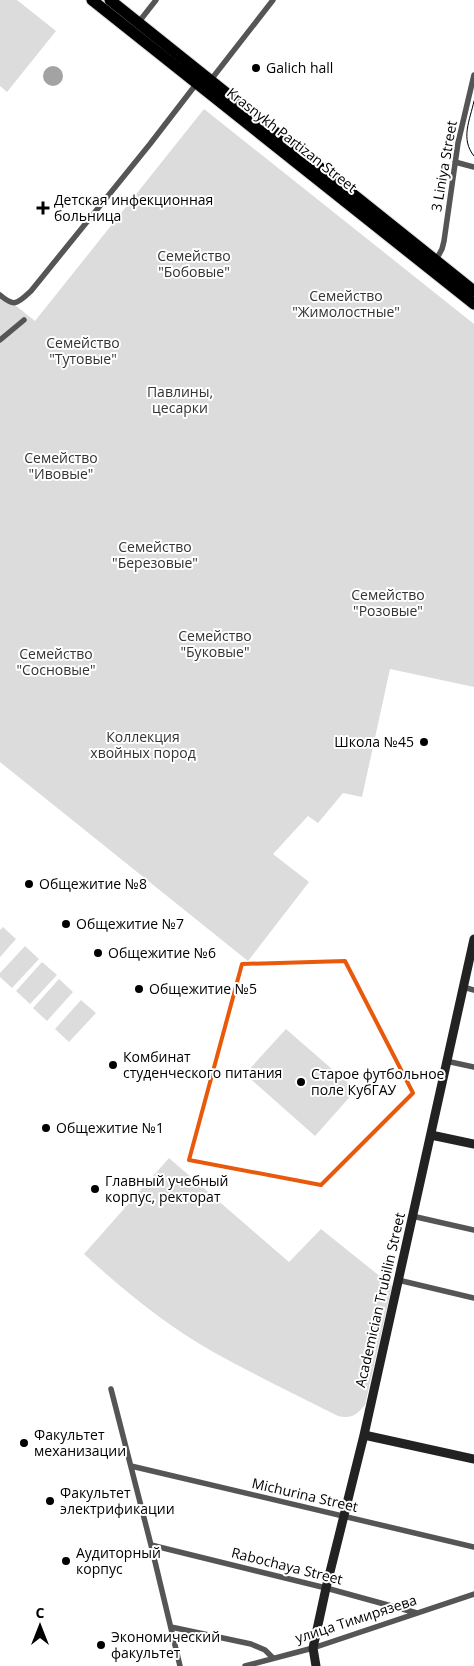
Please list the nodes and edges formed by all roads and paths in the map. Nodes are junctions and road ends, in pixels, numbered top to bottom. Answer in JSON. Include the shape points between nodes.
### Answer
{"nodes":[{"id":1,"x":92,"y":0,"type":"edge"},
{"id":2,"x":110,"y":0,"type":"edge"},
{"id":3,"x":156,"y":0,"type":"edge"},
{"id":4,"x":273,"y":0,"type":"edge"},
{"id":5,"x":138,"y":23,"type":"junction"},
{"id":6,"x":474,"y":75,"type":"edge"},
{"id":7,"x":203,"y":82,"type":"junction"},
{"id":8,"x":455,"y":162,"type":"junction"},
{"id":9,"x":474,"y":166,"type":"edge"},
{"id":10,"x":436,"y":260,"type":"junction"},
{"id":11,"x":474,"y":290,"type":"edge"},
{"id":12,"x":0,"y":295,"type":"edge"},
{"id":13,"x":474,"y":304,"type":"edge"},
{"id":14,"x":24,"y":320,"type":"dead end"},
{"id":15,"x":0,"y":340,"type":"edge"},
{"id":16,"x":474,"y":939,"type":"edge"},
{"id":17,"x":463,"y":987,"type":"junction"},
{"id":18,"x":474,"y":990,"type":"edge"},
{"id":19,"x":446,"y":1061,"type":"junction"},
{"id":20,"x":474,"y":1067,"type":"edge"},
{"id":21,"x":431,"y":1135,"type":"junction"},
{"id":22,"x":474,"y":1144,"type":"edge"},
{"id":23,"x":412,"y":1216,"type":"junction"},
{"id":24,"x":474,"y":1230,"type":"edge"},
{"id":25,"x":398,"y":1280,"type":"junction"},
{"id":26,"x":474,"y":1298,"type":"edge"},
{"id":27,"x":111,"y":1389,"type":"dead end"},
{"id":28,"x":364,"y":1435,"type":"junction"},
{"id":29,"x":474,"y":1459,"type":"edge"},
{"id":30,"x":131,"y":1466,"type":"junction"},
{"id":31,"x":343,"y":1517,"type":"junction"},
{"id":32,"x":151,"y":1545,"type":"junction"},
{"id":33,"x":474,"y":1547,"type":"edge"},
{"id":34,"x":326,"y":1588,"type":"junction"},
{"id":35,"x":474,"y":1594,"type":"edge"},
{"id":36,"x":417,"y":1613,"type":"junction"},
{"id":37,"x":171,"y":1627,"type":"junction"},
{"id":38,"x":313,"y":1648,"type":"junction"},
{"id":39,"x":273,"y":1658,"type":"junction"},
{"id":40,"x":180,"y":1666,"type":"edge"},
{"id":41,"x":245,"y":1666,"type":"edge"},
{"id":42,"x":316,"y":1666,"type":"edge"}],
"edges":[{"from":1,"to":7,"type":"highway","name":"Krasnykh Partizan Street"},
{"from":2,"to":5,"type":"highway","name":"Krasnykh Partizan Street"},
{"from":3,"to":5,"type":"street"},
{"from":4,"to":7,"type":"street"},
{"from":5,"to":7,"type":"highway","name":"Krasnykh Partizan Street"},
{"from":6,"to":8,"type":"street","name":"3 Liniya Street"},
{"from":7,"to":10,"type":"highway","name":"Krasnykh Partizan Street"},
{"from":7,"to":12,"type":"street","via":[[30,291],[15,304]]},
{"from":7,"to":13,"type":"highway","name":"Krasnykh Partizan Street"},
{"from":8,"to":9,"type":"street"},
{"from":8,"to":10,"type":"street","name":"3 Liniya Street","via":[[444,241]]},
{"from":10,"to":11,"type":"highway","name":"Krasnykh Partizan Street"},
{"from":14,"to":15,"type":"street"},
{"from":16,"to":17,"type":"main road","name":"Academician Trubilin Street"},
{"from":17,"to":18,"type":"street"},
{"from":17,"to":19,"type":"main road","name":"Academician Trubilin Street"},
{"from":19,"to":20,"type":"street"},
{"from":19,"to":21,"type":"main road","name":"Academician Trubilin Street"},
{"from":21,"to":22,"type":"main road"},
{"from":21,"to":23,"type":"main road","name":"Academician Trubilin Street"},
{"from":23,"to":24,"type":"street"},
{"from":23,"to":25,"type":"main road","name":"Academician Trubilin Street"},
{"from":25,"to":26,"type":"street"},
{"from":25,"to":28,"type":"main road","name":"Academician Trubilin Street"},
{"from":27,"to":30,"type":"street"},
{"from":28,"to":29,"type":"main road"},
{"from":28,"to":31,"type":"main road","name":"Academician Trubilin Street"},
{"from":30,"to":31,"type":"street","name":"Michurina Street"},
{"from":30,"to":32,"type":"street"},
{"from":31,"to":33,"type":"street","name":"Michurina Street"},
{"from":31,"to":34,"type":"main road","name":"Academician Trubilin Street"},
{"from":32,"to":34,"type":"street","name":"Rabochaya Street"},
{"from":32,"to":37,"type":"street"},
{"from":34,"to":36,"type":"street","name":"Rabochaya Street"},
{"from":34,"to":38,"type":"main road","name":"Academician Trubilin Street"},
{"from":35,"to":36,"type":"street","name":"улица Тимирязева"},
{"from":36,"to":38,"type":"street","name":"улица Тимирязева"},
{"from":37,"to":39,"type":"street","via":[[251,1644]]},
{"from":37,"to":40,"type":"street"},
{"from":38,"to":39,"type":"street","name":"улица Тимирязева"},
{"from":38,"to":42,"type":"main road","name":"Academician Trubilin Street"},
{"from":39,"to":41,"type":"street","name":"улица Тимирязева"}]}
